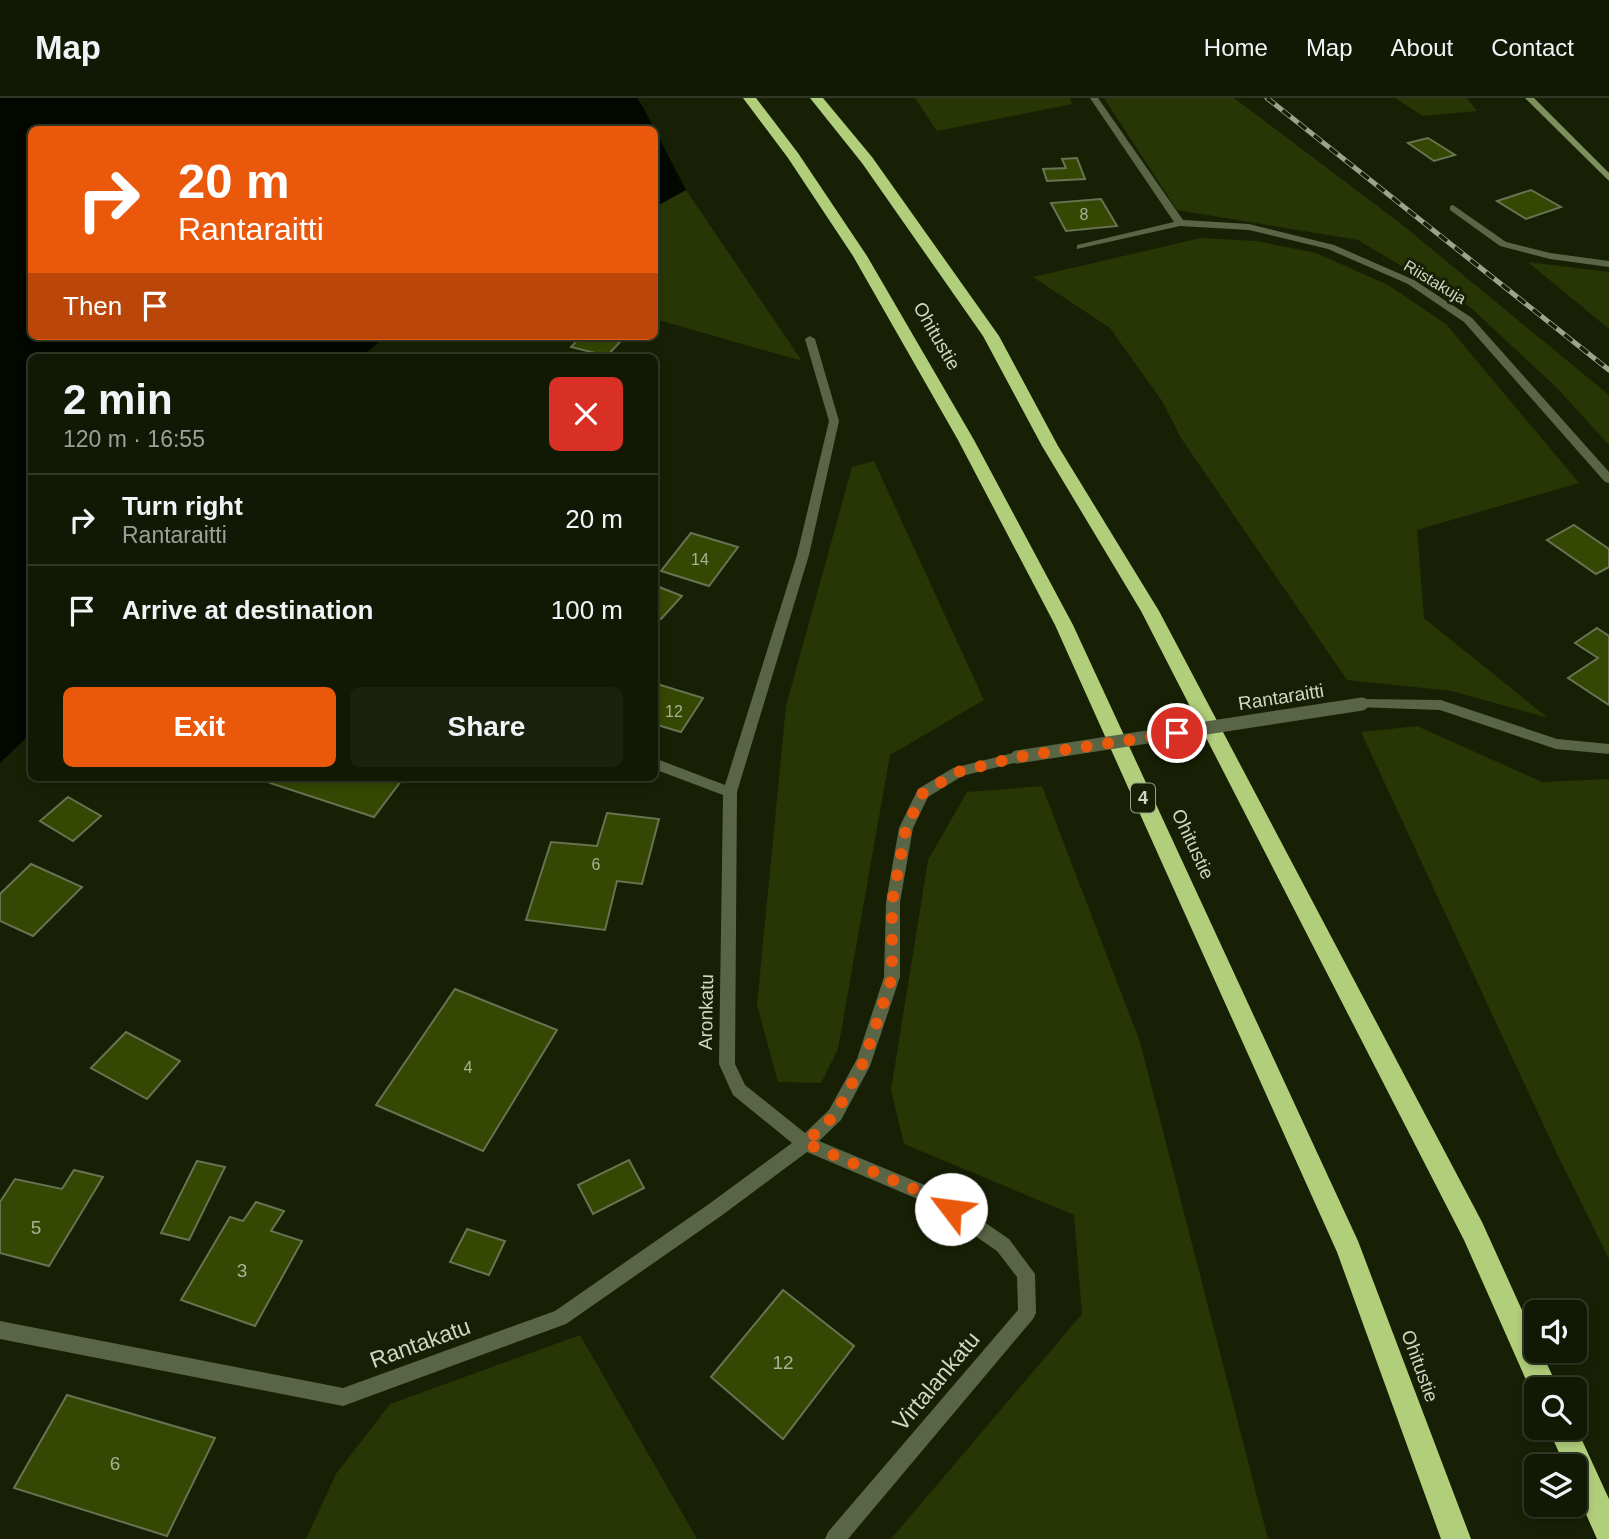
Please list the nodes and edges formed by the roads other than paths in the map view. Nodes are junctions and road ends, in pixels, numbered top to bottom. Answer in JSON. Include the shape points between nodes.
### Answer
{"nodes":[{"id":1,"x":749,"y":98,"type":"edge"},
{"id":2,"x":816,"y":98,"type":"edge"},
{"id":3,"x":1094,"y":98,"type":"edge"},
{"id":4,"x":1529,"y":98,"type":"edge"},
{"id":5,"x":1609,"y":178,"type":"edge"},
{"id":6,"x":1452,"y":208,"type":"dead end"},
{"id":7,"x":1181,"y":223,"type":"junction"},
{"id":8,"x":1080,"y":247,"type":"dead end"},
{"id":9,"x":1609,"y":264,"type":"edge"},
{"id":10,"x":810,"y":339,"type":"dead end"},
{"id":11,"x":1609,"y":479,"type":"edge"},
{"id":12,"x":1609,"y":749,"type":"edge"},
{"id":13,"x":658,"y":765,"type":"edge"},
{"id":14,"x":730,"y":792,"type":"junction"},
{"id":15,"x":805,"y":1143,"type":"junction"},
{"id":16,"x":1003,"y":1245,"type":"joint"},
{"id":17,"x":0,"y":1330,"type":"edge"},
{"id":18,"x":1539,"y":1377,"type":"edge"},
{"id":19,"x":1567,"y":1440,"type":"edge"},
{"id":20,"x":1609,"y":1532,"type":"edge"},
{"id":21,"x":835,"y":1539,"type":"edge"},
{"id":22,"x":1456,"y":1539,"type":"edge"}],
"edges":[{"from":1,"to":22,"type":"highway","name":"Ohitustie","number":"4","via":[[860,256],[967,440],[1064,625],[1349,1250]]},
{"from":2,"to":18,"type":"highway","via":[[867,160],[991,336],[1050,446],[1150,611],[1473,1231]]},
{"from":3,"to":7,"type":"street"},
{"from":4,"to":5,"type":"main road"},
{"from":6,"to":9,"type":"street","via":[[1503,244]]},
{"from":7,"to":8,"type":"street","name":"Riistakuja"},
{"from":7,"to":11,"type":"street","name":"Riistakuja","via":[[1249,227],[1332,247],[1411,282],[1468,320]]},
{"from":10,"to":14,"type":"street","name":"Aronkatu","via":[[834,421],[803,555]]},
{"from":12,"to":15,"type":"street","name":"Rantaraitti","bridge":true,"via":[[1556,744],[1441,705],[1362,704],[1017,757],[958,772],[923,793],[906,828],[892,902],[892,977],[864,1061],[835,1115]]},
{"from":13,"to":14,"type":"street"},
{"from":14,"to":15,"type":"street","name":"Aronkatu","via":[[727,1064],[739,1090]]},
{"from":15,"to":16,"type":"street","name":"Aronkatu","via":[[933,1197]]},
{"from":15,"to":17,"type":"street","name":"Rantakatu","via":[[560,1318],[343,1397]]},
{"from":16,"to":21,"type":"street","name":"Virtalankatu","via":[[1026,1274],[1027,1313]]},
{"from":19,"to":20,"type":"highway"}]}
